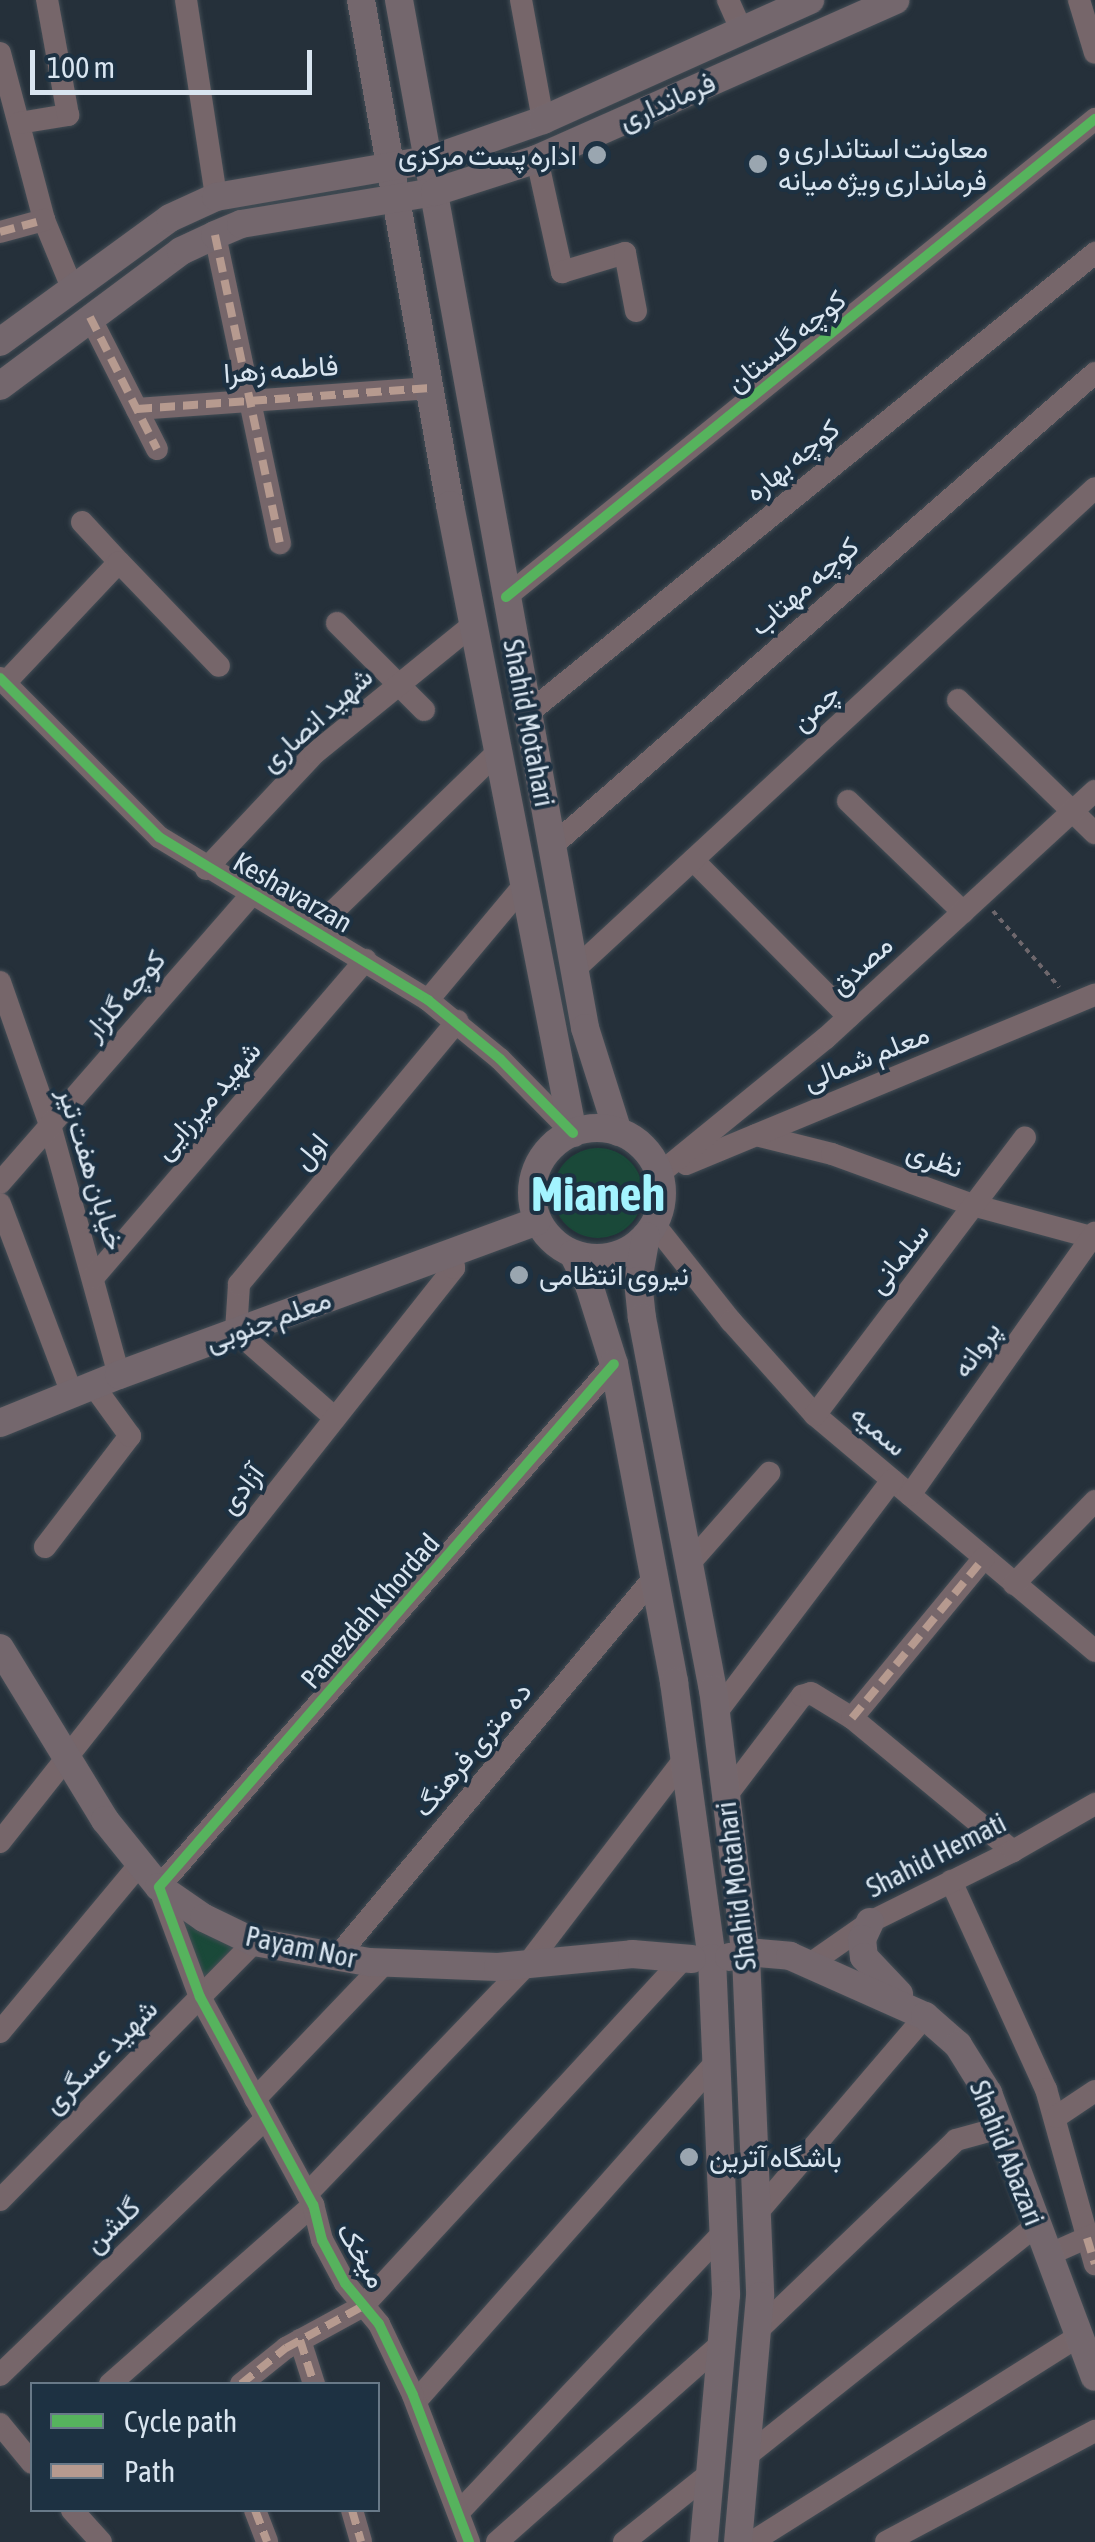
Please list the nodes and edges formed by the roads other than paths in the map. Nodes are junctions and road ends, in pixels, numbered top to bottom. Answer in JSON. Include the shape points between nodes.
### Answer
{"nodes":[{"id":1,"x":47,"y":0,"type":"edge"},
{"id":2,"x":186,"y":0,"type":"edge"},
{"id":3,"x":361,"y":0,"type":"edge"},
{"id":4,"x":398,"y":0,"type":"edge"},
{"id":5,"x":521,"y":0,"type":"edge"},
{"id":6,"x":728,"y":0,"type":"edge"},
{"id":7,"x":810,"y":0,"type":"edge"},
{"id":8,"x":895,"y":0,"type":"edge"},
{"id":9,"x":1078,"y":0,"type":"edge"},
{"id":10,"x":742,"y":31,"type":"junction"},
{"id":11,"x":698,"y":50,"type":"junction"},
{"id":12,"x":0,"y":53,"type":"edge"},
{"id":13,"x":1095,"y":53,"type":"edge"},
{"id":14,"x":711,"y":80,"type":"junction"},
{"id":15,"x":1095,"y":119,"type":"edge"},
{"id":16,"x":543,"y":120,"type":"junction"},
{"id":17,"x":19,"y":123,"type":"junction"},
{"id":18,"x":538,"y":158,"type":"junction"},
{"id":19,"x":429,"y":160,"type":"junction"},
{"id":20,"x":392,"y":169,"type":"junction"},
{"id":21,"x":435,"y":192,"type":"junction"},
{"id":22,"x":216,"y":198,"type":"junction"},
{"id":23,"x":398,"y":200,"type":"junction"},
{"id":24,"x":44,"y":220,"type":"junction"},
{"id":25,"x":0,"y":232,"type":"edge"},
{"id":26,"x":215,"y":235,"type":"junction"},
{"id":27,"x":1095,"y":253,"type":"edge"},
{"id":28,"x":72,"y":290,"type":"junction"},
{"id":29,"x":636,"y":311,"type":"dead end"},
{"id":30,"x":90,"y":317,"type":"junction"},
{"id":31,"x":0,"y":342,"type":"edge"},
{"id":32,"x":1095,"y":373,"type":"edge"},
{"id":33,"x":0,"y":386,"type":"edge"},
{"id":34,"x":430,"y":388,"type":"junction"},
{"id":35,"x":248,"y":401,"type":"junction"},
{"id":36,"x":137,"y":409,"type":"junction"},
{"id":37,"x":157,"y":449,"type":"dead end"},
{"id":38,"x":1095,"y":488,"type":"edge"},
{"id":39,"x":82,"y":522,"type":"dead end"},
{"id":40,"x":280,"y":544,"type":"dead end"},
{"id":41,"x":120,"y":562,"type":"junction"},
{"id":42,"x":506,"y":597,"type":"junction"},
{"id":43,"x":337,"y":623,"type":"dead end"},
{"id":44,"x":474,"y":624,"type":"junction"},
{"id":45,"x":220,"y":666,"type":"dead end"},
{"id":46,"x":3,"y":681,"type":"edge"},
{"id":47,"x":399,"y":685,"type":"junction"},
{"id":48,"x":958,"y":700,"type":"dead end"},
{"id":49,"x":424,"y":710,"type":"dead end"},
{"id":50,"x":527,"y":714,"type":"junction"},
{"id":51,"x":499,"y":751,"type":"junction"},
{"id":52,"x":1095,"y":790,"type":"edge"},
{"id":53,"x":848,"y":801,"type":"dead end"},
{"id":54,"x":1072,"y":812,"type":"junction"},
{"id":55,"x":1095,"y":833,"type":"edge"},
{"id":56,"x":552,"y":846,"type":"junction"},
{"id":57,"x":692,"y":860,"type":"junction"},
{"id":58,"x":206,"y":869,"type":"junction"},
{"id":59,"x":526,"y":883,"type":"junction"},
{"id":60,"x":254,"y":892,"type":"junction"},
{"id":61,"x":971,"y":904,"type":"junction"},
{"id":62,"x":314,"y":930,"type":"junction"},
{"id":63,"x":366,"y":960,"type":"junction"},
{"id":64,"x":575,"y":970,"type":"junction"},
{"id":65,"x":0,"y":982,"type":"edge"},
{"id":66,"x":1084,"y":999,"type":"edge"},
{"id":67,"x":428,"y":1000,"type":"junction"},
{"id":68,"x":849,"y":1016,"type":"junction"},
{"id":69,"x":457,"y":1021,"type":"junction"},
{"id":70,"x":50,"y":1125,"type":"junction"},
{"id":71,"x":572,"y":1132,"type":"junction"},
{"id":72,"x":618,"y":1132,"type":"junction"},
{"id":73,"x":756,"y":1134,"type":"junction"},
{"id":74,"x":1025,"y":1137,"type":"dead end"},
{"id":75,"x":659,"y":1174,"type":"junction"},
{"id":76,"x":0,"y":1183,"type":"edge"},
{"id":77,"x":0,"y":1204,"type":"edge"},
{"id":78,"x":976,"y":1206,"type":"junction"},
{"id":79,"x":538,"y":1221,"type":"junction"},
{"id":80,"x":650,"y":1230,"type":"junction"},
{"id":81,"x":1094,"y":1236,"type":"edge"},
{"id":82,"x":452,"y":1252,"type":"junction"},
{"id":83,"x":573,"y":1254,"type":"junction"},
{"id":84,"x":93,"y":1278,"type":"junction"},
{"id":85,"x":236,"y":1331,"type":"junction"},
{"id":86,"x":614,"y":1364,"type":"junction"},
{"id":87,"x":95,"y":1385,"type":"junction"},
{"id":88,"x":815,"y":1414,"type":"junction"},
{"id":89,"x":334,"y":1418,"type":"junction"},
{"id":90,"x":0,"y":1423,"type":"edge"},
{"id":91,"x":768,"y":1473,"type":"dead end"},
{"id":92,"x":901,"y":1487,"type":"junction"},
{"id":93,"x":1095,"y":1501,"type":"edge"},
{"id":94,"x":44,"y":1547,"type":"dead end"},
{"id":95,"x":984,"y":1558,"type":"junction"},
{"id":96,"x":688,"y":1565,"type":"junction"},
{"id":97,"x":654,"y":1578,"type":"junction"},
{"id":98,"x":1014,"y":1584,"type":"junction"},
{"id":99,"x":0,"y":1648,"type":"edge"},
{"id":100,"x":1095,"y":1651,"type":"edge"},
{"id":101,"x":716,"y":1713,"type":"junction"},
{"id":102,"x":852,"y":1718,"type":"junction"},
{"id":103,"x":685,"y":1758,"type":"junction"},
{"id":104,"x":66,"y":1761,"type":"junction"},
{"id":105,"x":726,"y":1796,"type":"junction"},
{"id":106,"x":1095,"y":1804,"type":"edge"},
{"id":107,"x":0,"y":1842,"type":"edge"},
{"id":108,"x":1012,"y":1851,"type":"junction"},
{"id":109,"x":140,"y":1865,"type":"junction"},
{"id":110,"x":952,"y":1881,"type":"junction"},
{"id":111,"x":158,"y":1887,"type":"junction"},
{"id":112,"x":870,"y":1922,"type":"junction"},
{"id":113,"x":254,"y":1942,"type":"junction"},
{"id":114,"x":748,"y":1956,"type":"junction"},
{"id":115,"x":336,"y":1958,"type":"junction"},
{"id":116,"x":695,"y":1959,"type":"junction"},
{"id":117,"x":385,"y":1963,"type":"junction"},
{"id":118,"x":803,"y":1964,"type":"junction"},
{"id":119,"x":526,"y":1966,"type":"junction"},
{"id":120,"x":200,"y":1998,"type":"junction"},
{"id":121,"x":925,"y":2016,"type":"junction"},
{"id":122,"x":0,"y":2032,"type":"edge"},
{"id":123,"x":717,"y":2061,"type":"junction"},
{"id":124,"x":1095,"y":2092,"type":"edge"},
{"id":125,"x":260,"y":2109,"type":"junction"},
{"id":126,"x":1056,"y":2117,"type":"junction"},
{"id":127,"x":1000,"y":2128,"type":"junction"},
{"id":128,"x":0,"y":2200,"type":"edge"},
{"id":129,"x":310,"y":2200,"type":"junction"},
{"id":130,"x":757,"y":2213,"type":"junction"},
{"id":131,"x":1037,"y":2225,"type":"junction"},
{"id":132,"x":724,"y":2232,"type":"junction"},
{"id":133,"x":1091,"y":2236,"type":"edge"},
{"id":134,"x":1048,"y":2255,"type":"junction"},
{"id":135,"x":1095,"y":2264,"type":"edge"},
{"id":136,"x":363,"y":2306,"type":"junction"},
{"id":137,"x":757,"y":2331,"type":"junction"},
{"id":138,"x":1080,"y":2336,"type":"junction"},
{"id":139,"x":300,"y":2340,"type":"junction"},
{"id":140,"x":722,"y":2342,"type":"junction"},
{"id":141,"x":0,"y":2375,"type":"edge"},
{"id":142,"x":1095,"y":2377,"type":"edge"},
{"id":143,"x":112,"y":2382,"type":"edge"},
{"id":144,"x":244,"y":2382,"type":"edge"},
{"id":145,"x":313,"y":2382,"type":"edge"},
{"id":146,"x":416,"y":2401,"type":"junction"},
{"id":147,"x":0,"y":2424,"type":"edge"},
{"id":148,"x":1095,"y":2431,"type":"edge"},
{"id":149,"x":749,"y":2454,"type":"junction"},
{"id":150,"x":30,"y":2457,"type":"edge"},
{"id":151,"x":713,"y":2471,"type":"junction"},
{"id":152,"x":74,"y":2512,"type":"edge"},
{"id":153,"x":256,"y":2512,"type":"edge"},
{"id":154,"x":353,"y":2512,"type":"edge"},
{"id":155,"x":459,"y":2512,"type":"junction"},
{"id":156,"x":101,"y":2542,"type":"edge"},
{"id":157,"x":267,"y":2542,"type":"edge"},
{"id":158,"x":361,"y":2542,"type":"edge"},
{"id":159,"x":469,"y":2542,"type":"edge"},
{"id":160,"x":496,"y":2542,"type":"edge"},
{"id":161,"x":624,"y":2542,"type":"edge"},
{"id":162,"x":704,"y":2542,"type":"edge"},
{"id":163,"x":738,"y":2542,"type":"edge"},
{"id":164,"x":752,"y":2542,"type":"edge"},
{"id":165,"x":886,"y":2542,"type":"edge"}],
"edges":[{"from":1,"to":17,"type":"street","via":[[68,115]]},
{"from":2,"to":22,"type":"street"},
{"from":3,"to":20,"type":"main road"},
{"from":4,"to":19,"type":"main road"},
{"from":5,"to":16,"type":"street"},
{"from":6,"to":10,"type":"street"},
{"from":7,"to":10,"type":"main road","name":"فرمانداری"},
{"from":8,"to":14,"type":"main road","name":"فرمانداری"},
{"from":9,"to":13,"type":"street"},
{"from":10,"to":11,"type":"main road","name":"فرمانداری"},
{"from":11,"to":14,"type":"main road"},
{"from":11,"to":16,"type":"main road","name":"فرمانداری"},
{"from":12,"to":17,"type":"street"},
{"from":14,"to":18,"type":"main road","name":"فرمانداری"},
{"from":15,"to":42,"type":"street","name":"کوچه گلستان"},
{"from":16,"to":19,"type":"main road","name":"فرمانداری"},
{"from":17,"to":24,"type":"street"},
{"from":18,"to":21,"type":"main road","name":"فرمانداری"},
{"from":18,"to":29,"type":"street","via":[[562,272],[625,253]]},
{"from":19,"to":20,"type":"main road","name":"فرمانداری"},
{"from":19,"to":21,"type":"main road","name":"Shahid Motahari"},
{"from":20,"to":22,"type":"main road"},
{"from":20,"to":23,"type":"main road","name":"Shahid Motahari"},
{"from":21,"to":23,"type":"main road","name":"فرمانداری"},
{"from":21,"to":42,"type":"main road","name":"Shahid Motahari"},
{"from":22,"to":28,"type":"main road","via":[[170,218]]},
{"from":23,"to":26,"type":"main road","via":[[242,224]]},
{"from":23,"to":34,"type":"main road","name":"Shahid Motahari"},
{"from":24,"to":25,"type":"street"},
{"from":24,"to":28,"type":"street"},
{"from":26,"to":30,"type":"main road","via":[[181,251]]},
{"from":26,"to":35,"type":"street"},
{"from":27,"to":50,"type":"street","name":"کوچه بهاره"},
{"from":28,"to":30,"type":"main road"},
{"from":28,"to":31,"type":"main road"},
{"from":30,"to":33,"type":"main road"},
{"from":30,"to":36,"type":"street"},
{"from":32,"to":56,"type":"street","name":"کوچه مهتاب"},
{"from":34,"to":35,"type":"street","name":"فاطمه زهرا"},
{"from":34,"to":44,"type":"main road","name":"Shahid Motahari"},
{"from":35,"to":36,"type":"street","name":"فاطمه زهرا"},
{"from":35,"to":40,"type":"street"},
{"from":36,"to":37,"type":"street"},
{"from":38,"to":57,"type":"street","name":"چمن"},
{"from":39,"to":41,"type":"street"},
{"from":41,"to":45,"type":"street"},
{"from":41,"to":46,"type":"street"},
{"from":42,"to":50,"type":"main road","name":"Shahid Motahari"},
{"from":43,"to":47,"type":"street"},
{"from":44,"to":47,"type":"street","name":"شهید انصاری"},
{"from":44,"to":51,"type":"main road","name":"Shahid Motahari"},
{"from":46,"to":58,"type":"street","name":"Keshavarzan","via":[[159,836]]},
{"from":47,"to":49,"type":"street"},
{"from":47,"to":58,"type":"street","name":"شهید انصاری","via":[[315,753]]},
{"from":48,"to":54,"type":"street"},
{"from":50,"to":56,"type":"main road","name":"Shahid Motahari"},
{"from":51,"to":59,"type":"main road","name":"Shahid Motahari"},
{"from":51,"to":62,"type":"street"},
{"from":52,"to":54,"type":"street","name":"مصدق"},
{"from":53,"to":61,"type":"street"},
{"from":54,"to":55,"type":"street"},
{"from":54,"to":61,"type":"street","name":"مصدق"},
{"from":56,"to":64,"type":"main road","name":"Shahid Motahari"},
{"from":57,"to":64,"type":"street","name":"چمن"},
{"from":57,"to":68,"type":"street"},
{"from":58,"to":60,"type":"street","name":"Keshavarzan"},
{"from":59,"to":67,"type":"street"},
{"from":59,"to":71,"type":"main road","name":"Shahid Motahari"},
{"from":60,"to":62,"type":"street","name":"Keshavarzan"},
{"from":60,"to":70,"type":"street","name":"کوچه گلزار"},
{"from":61,"to":68,"type":"street","name":"مصدق"},
{"from":62,"to":63,"type":"street","name":"Keshavarzan"},
{"from":63,"to":67,"type":"street","name":"Keshavarzan"},
{"from":63,"to":84,"type":"street","name":"شهید میرزایی"},
{"from":64,"to":72,"type":"main road","name":"Shahid Motahari"},
{"from":65,"to":70,"type":"street","name":"خیابان هفت تیر"},
{"from":66,"to":73,"type":"street","name":"معلم شمالی"},
{"from":67,"to":69,"type":"street","name":"Keshavarzan"},
{"from":68,"to":75,"type":"street","name":"مصدق"},
{"from":69,"to":71,"type":"street","name":"Keshavarzan"},
{"from":69,"to":85,"type":"street","name":"اول","via":[[239,1284]]},
{"from":70,"to":76,"type":"street","name":"کوچه گلزار"},
{"from":70,"to":84,"type":"street","name":"خیابان هفت تیر"},
{"from":71,"to":72,"type":"main road"},
{"from":71,"to":79,"type":"main road","via":[[540,1160],[533,1179]]},
{"from":72,"to":75,"type":"main road","via":[[644,1148]]},
{"from":73,"to":75,"type":"street","name":"معلم شمالی"},
{"from":73,"to":78,"type":"street","name":"نظری"},
{"from":74,"to":78,"type":"street","name":"سلمانی"},
{"from":75,"to":80,"type":"main road","via":[[662,1192]]},
{"from":77,"to":87,"type":"street"},
{"from":78,"to":81,"type":"street","name":"نظری"},
{"from":78,"to":88,"type":"street","name":"سلمانی"},
{"from":79,"to":82,"type":"main road","name":"معلم جنوبی"},
{"from":79,"to":83,"type":"main road"},
{"from":80,"to":83,"type":"main road","via":[[612,1257]]},
{"from":80,"to":88,"type":"street","name":"سمیه"},
{"from":80,"to":96,"type":"main road","name":"Shahid Motahari","via":[[638,1282],[642,1318]]},
{"from":81,"to":92,"type":"street","name":"پروانه"},
{"from":82,"to":85,"type":"main road","name":"معلم جنوبی"},
{"from":82,"to":89,"type":"street","name":"آزادی","via":[[454,1268]]},
{"from":83,"to":86,"type":"main road","name":"Shahid Motahari"},
{"from":84,"to":87,"type":"street","name":"خیابان هفت تیر"},
{"from":85,"to":87,"type":"main road","name":"معلم جنوبی"},
{"from":85,"to":89,"type":"street"},
{"from":86,"to":97,"type":"main road","name":"Shahid Motahari"},
{"from":86,"to":111,"type":"street","name":"Panezdah Khordad"},
{"from":87,"to":90,"type":"main road","name":"معلم جنوبی"},
{"from":87,"to":94,"type":"street","via":[[130,1436]]},
{"from":88,"to":92,"type":"street","name":"سمیه"},
{"from":89,"to":104,"type":"street","name":"آزادی"},
{"from":91,"to":96,"type":"street"},
{"from":92,"to":95,"type":"street","name":"سمیه"},
{"from":92,"to":101,"type":"street","name":"پروانه"},
{"from":93,"to":98,"type":"street"},
{"from":95,"to":98,"type":"street","name":"سمیه"},
{"from":95,"to":102,"type":"street"},
{"from":96,"to":101,"type":"main road","name":"Shahid Motahari"},
{"from":97,"to":103,"type":"main road","name":"Shahid Motahari"},
{"from":97,"to":115,"type":"street","name":"ده متری فرهنگ"},
{"from":98,"to":100,"type":"street","name":"سمیه"},
{"from":99,"to":104,"type":"main road","name":"Payam Nor"},
{"from":101,"to":105,"type":"main road","name":"Shahid Motahari"},
{"from":102,"to":105,"type":"street","via":[[820,1694],[802,1696]]},
{"from":102,"to":108,"type":"street"},
{"from":103,"to":116,"type":"main road","name":"Shahid Motahari"},
{"from":103,"to":119,"type":"street"},
{"from":104,"to":107,"type":"street","name":"آزادی"},
{"from":104,"to":109,"type":"main road","name":"Payam Nor"},
{"from":105,"to":114,"type":"main road","name":"Shahid Motahari"},
{"from":106,"to":108,"type":"street","name":"Shahid Hemati"},
{"from":108,"to":110,"type":"street","name":"Shahid Hemati"},
{"from":109,"to":111,"type":"main road","name":"Payam Nor"},
{"from":109,"to":122,"type":"street"},
{"from":110,"to":112,"type":"street","name":"Shahid Hemati"},
{"from":110,"to":126,"type":"street"},
{"from":111,"to":113,"type":"main road","name":"Payam Nor"},
{"from":111,"to":120,"type":"street","name":"میخک"},
{"from":112,"to":118,"type":"street","name":"Shahid Hemati"},
{"from":112,"to":121,"type":"main road","via":[[862,1939],[864,1957]]},
{"from":113,"to":115,"type":"main road","name":"Payam Nor"},
{"from":113,"to":120,"type":"street","name":"شهید عسگری"},
{"from":114,"to":116,"type":"main road","name":"Payam Nor"},
{"from":114,"to":118,"type":"main road","name":"Shahid Abazari","via":[[790,1956]]},
{"from":114,"to":130,"type":"main road","name":"Shahid Motahari"},
{"from":115,"to":117,"type":"main road","name":"Payam Nor"},
{"from":116,"to":119,"type":"main road","name":"Payam Nor","via":[[680,1954]]},
{"from":116,"to":123,"type":"main road","name":"Shahid Motahari"},
{"from":116,"to":136,"type":"street"},
{"from":117,"to":119,"type":"main road","name":"Payam Nor"},
{"from":117,"to":125,"type":"street","name":"گلشن"},
{"from":118,"to":121,"type":"main road","name":"Shahid Abazari"},
{"from":119,"to":129,"type":"street"},
{"from":120,"to":125,"type":"street","name":"میخک"},
{"from":120,"to":128,"type":"street","name":"شهید عسگری"},
{"from":121,"to":127,"type":"main road","name":"Shahid Abazari","via":[[958,2046],[988,2093]]},
{"from":121,"to":130,"type":"street"},
{"from":123,"to":132,"type":"main road","name":"Shahid Motahari"},
{"from":123,"to":146,"type":"street"},
{"from":124,"to":126,"type":"street"},
{"from":125,"to":129,"type":"street","name":"میخک"},
{"from":125,"to":141,"type":"street","name":"گلشن"},
{"from":126,"to":133,"type":"street"},
{"from":127,"to":131,"type":"main road","name":"Shahid Abazari"},
{"from":127,"to":137,"type":"street","via":[[956,2140]]},
{"from":129,"to":136,"type":"street","name":"میخک","via":[[322,2240]]},
{"from":129,"to":143,"type":"street"},
{"from":130,"to":137,"type":"main road","name":"Shahid Motahari"},
{"from":131,"to":134,"type":"main road","name":"Shahid Abazari"},
{"from":131,"to":149,"type":"street"},
{"from":132,"to":140,"type":"main road","name":"Shahid Motahari"},
{"from":132,"to":155,"type":"street"},
{"from":133,"to":134,"type":"street"},
{"from":133,"to":135,"type":"street"},
{"from":134,"to":138,"type":"main road","name":"Shahid Abazari"},
{"from":136,"to":139,"type":"street"},
{"from":136,"to":146,"type":"street","name":"میخک"},
{"from":137,"to":149,"type":"main road","name":"Shahid Motahari"},
{"from":138,"to":142,"type":"main road","name":"Shahid Abazari"},
{"from":138,"to":164,"type":"street"},
{"from":139,"to":144,"type":"street"},
{"from":139,"to":145,"type":"street"},
{"from":140,"to":151,"type":"main road","name":"Shahid Motahari"},
{"from":140,"to":160,"type":"street"},
{"from":146,"to":155,"type":"street","name":"میخک"},
{"from":147,"to":150,"type":"street"},
{"from":148,"to":165,"type":"street"},
{"from":149,"to":163,"type":"main road","name":"Shahid Motahari"},
{"from":151,"to":161,"type":"street"},
{"from":151,"to":162,"type":"main road","name":"Shahid Motahari"},
{"from":152,"to":156,"type":"street"},
{"from":153,"to":157,"type":"street"},
{"from":154,"to":158,"type":"street"},
{"from":155,"to":159,"type":"street","name":"میخک"}]}
